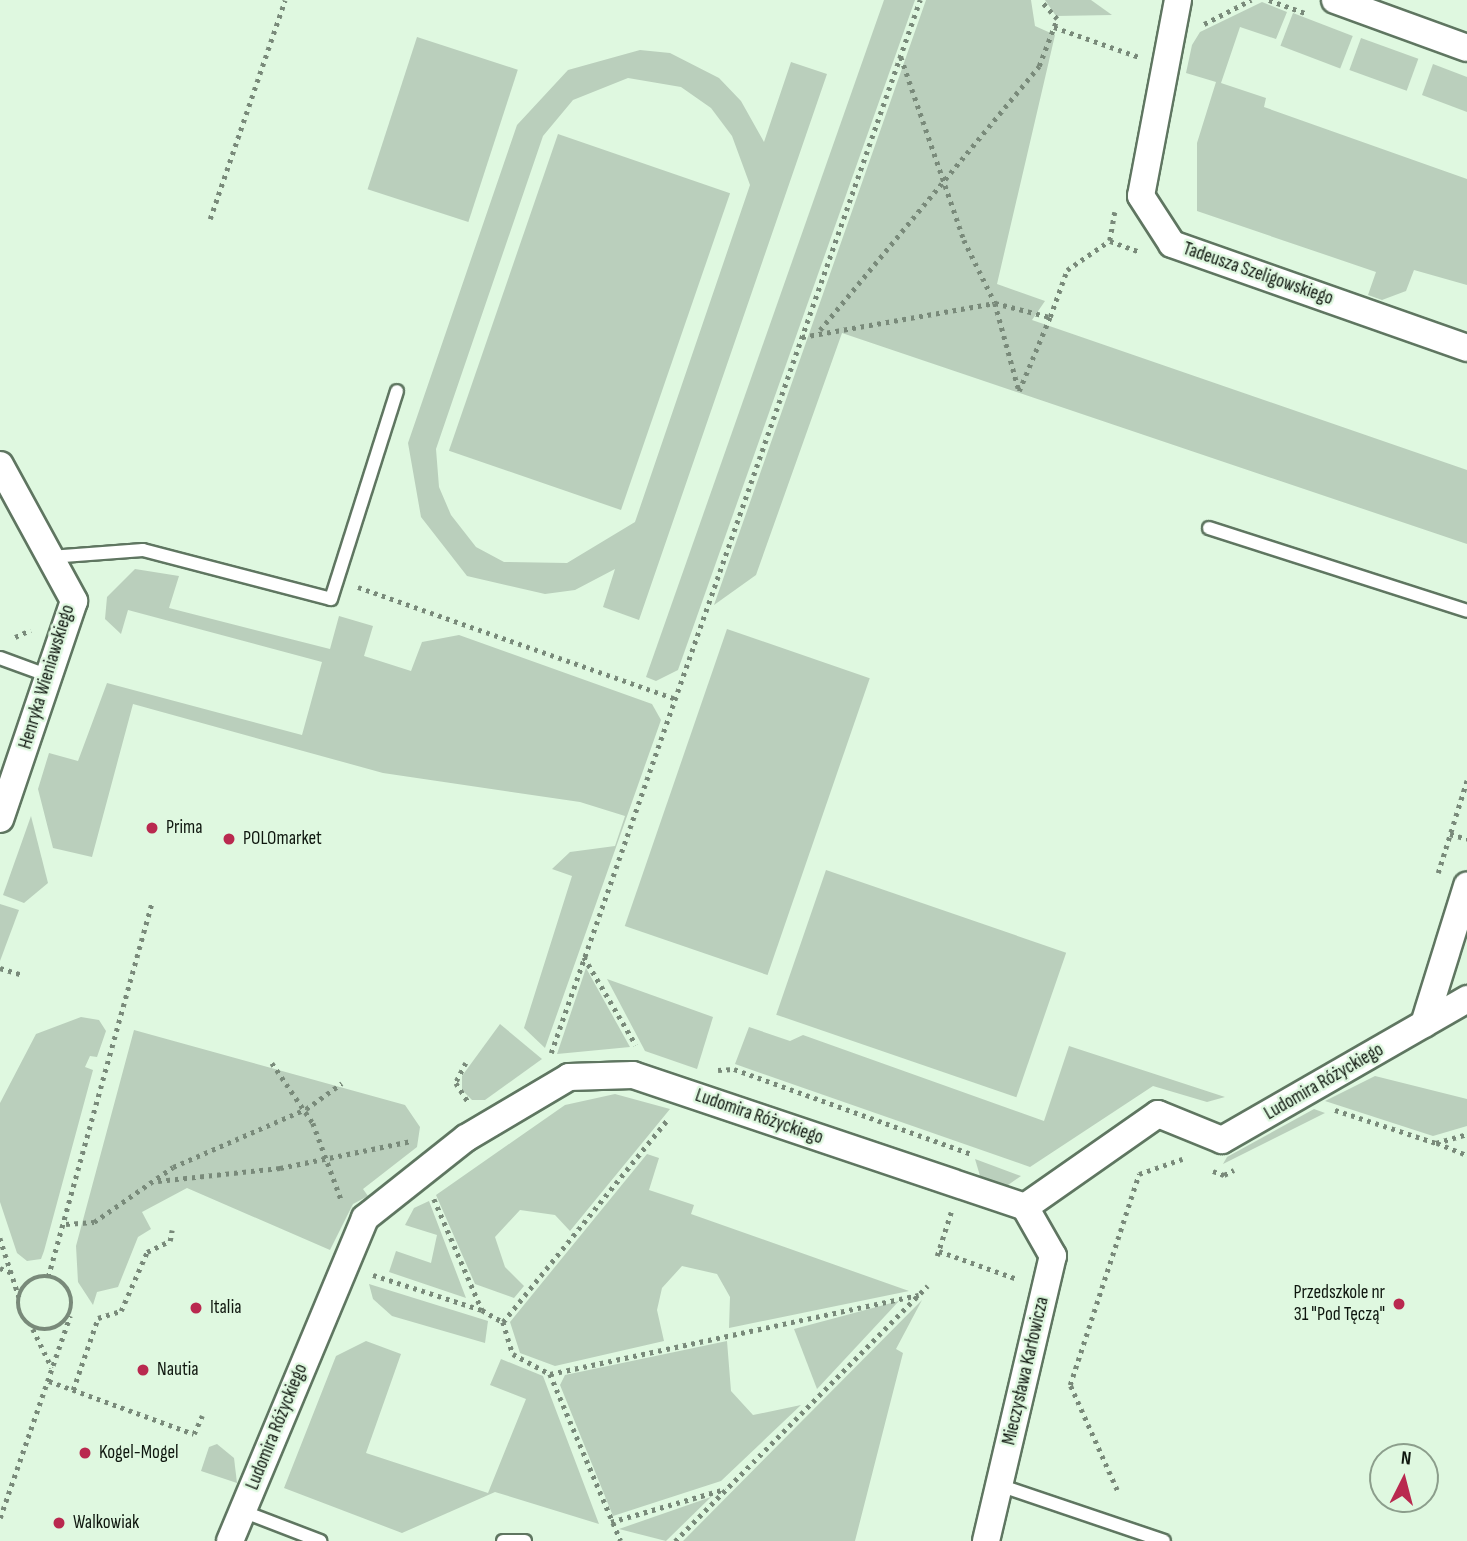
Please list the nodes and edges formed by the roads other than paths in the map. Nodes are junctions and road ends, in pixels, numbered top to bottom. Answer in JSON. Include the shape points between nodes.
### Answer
{"nodes":[{"id":1,"x":1178,"y":0,"type":"edge"},
{"id":2,"x":1335,"y":0,"type":"edge"},
{"id":3,"x":1467,"y":48,"type":"edge"},
{"id":4,"x":1467,"y":348,"type":"edge"},
{"id":5,"x":397,"y":391,"type":"dead end"},
{"id":6,"x":0,"y":465,"type":"edge"},
{"id":7,"x":1209,"y":528,"type":"dead end"},
{"id":8,"x":50,"y":557,"type":"junction"},
{"id":9,"x":1467,"y":611,"type":"edge"},
{"id":10,"x":0,"y":659,"type":"edge"},
{"id":11,"x":49,"y":676,"type":"junction"},
{"id":12,"x":0,"y":819,"type":"edge"},
{"id":13,"x":1467,"y":887,"type":"edge"},
{"id":14,"x":1467,"y":999,"type":"edge"},
{"id":15,"x":1424,"y":1024,"type":"junction"},
{"id":16,"x":1025,"y":1207,"type":"junction"},
{"id":17,"x":999,"y":1485,"type":"junction"},
{"id":18,"x":242,"y":1511,"type":"junction"},
{"id":19,"x":230,"y":1541,"type":"edge"},
{"id":20,"x":320,"y":1541,"type":"edge"},
{"id":21,"x":503,"y":1541,"type":"edge"},
{"id":22,"x":526,"y":1541,"type":"edge"},
{"id":23,"x":986,"y":1541,"type":"edge"},
{"id":24,"x":1164,"y":1541,"type":"edge"}],
"edges":[{"from":1,"to":4,"type":"street","name":"Tadeusza Szeligowskiego","via":[[1141,196],[1172,244]]},
{"from":2,"to":3,"type":"street"},
{"from":5,"to":8,"type":"lane","via":[[331,598],[143,550]]},
{"from":6,"to":8,"type":"street","name":"Henryka Wieniawskiego"},
{"from":7,"to":9,"type":"lane"},
{"from":8,"to":11,"type":"street","name":"Henryka Wieniawskiego","via":[[74,601]]},
{"from":10,"to":11,"type":"lane"},
{"from":11,"to":12,"type":"street","name":"Henryka Wieniawskiego"},
{"from":13,"to":15,"type":"street"},
{"from":14,"to":15,"type":"street","name":"Ludomira Różyckiego"},
{"from":15,"to":16,"type":"street","name":"Ludomira Różyckiego","via":[[1222,1140],[1158,1114]]},
{"from":16,"to":17,"type":"street","name":"Mieczysława Karłowicza","via":[[1053,1256]]},
{"from":16,"to":18,"type":"street","name":"Ludomira Różyckiego","via":[[634,1075],[601,1071],[569,1077],[466,1138],[365,1218]]},
{"from":17,"to":23,"type":"street","name":"Mieczysława Karłowicza"},
{"from":17,"to":24,"type":"lane"},
{"from":18,"to":19,"type":"street","name":"Ludomira Różyckiego"},
{"from":18,"to":20,"type":"lane"},
{"from":21,"to":22,"type":"lane"}]}
